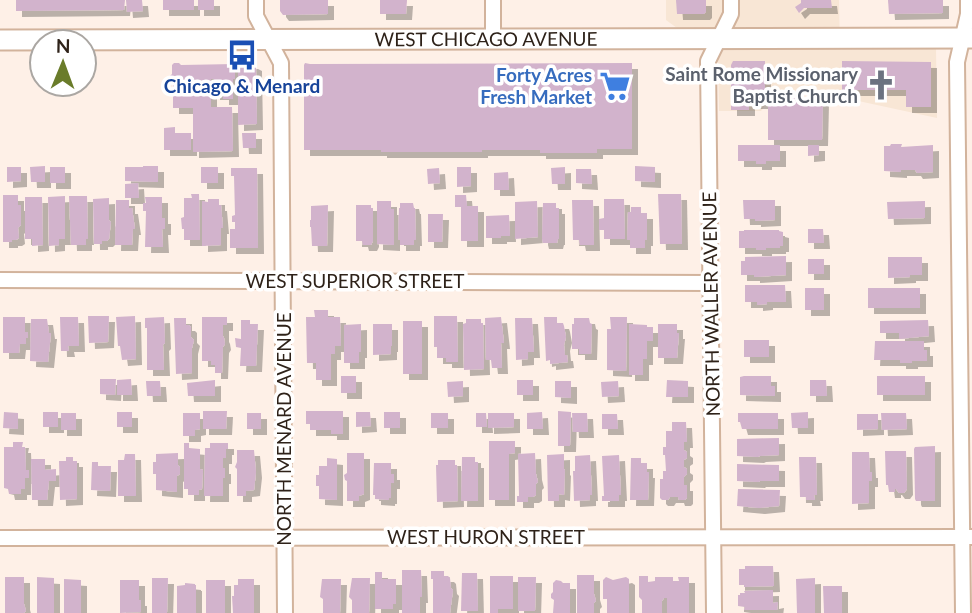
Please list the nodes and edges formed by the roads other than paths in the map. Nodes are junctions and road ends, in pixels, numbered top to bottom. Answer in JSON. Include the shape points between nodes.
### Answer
{"nodes":[{"id":1,"x":256,"y":0,"type":"edge"},
{"id":2,"x":493,"y":0,"type":"edge"},
{"id":3,"x":731,"y":0,"type":"edge"},
{"id":4,"x":968,"y":0,"type":"edge"},
{"id":5,"x":494,"y":38,"type":"junction"},
{"id":6,"x":719,"y":38,"type":"junction"},
{"id":7,"x":967,"y":38,"type":"edge"},
{"id":8,"x":268,"y":39,"type":"junction"},
{"id":9,"x":0,"y":40,"type":"edge"},
{"id":10,"x":0,"y":280,"type":"edge"},
{"id":11,"x":282,"y":281,"type":"junction"},
{"id":12,"x":711,"y":283,"type":"junction"},
{"id":13,"x":284,"y":537,"type":"junction"},
{"id":14,"x":713,"y":537,"type":"junction"},
{"id":15,"x":967,"y":537,"type":"edge"},
{"id":16,"x":0,"y":538,"type":"edge"},
{"id":17,"x":285,"y":613,"type":"edge"},
{"id":18,"x":714,"y":613,"type":"edge"},
{"id":19,"x":962,"y":613,"type":"edge"}],
"edges":[{"from":1,"to":8,"type":"street","name":"NORTH MENARD AVENUE","via":[[256,16]]},
{"from":2,"to":5,"type":"street"},
{"from":3,"to":6,"type":"street","name":"NORTH WALLER AVENUE","via":[[731,15]]},
{"from":4,"to":7,"type":"street"},
{"from":5,"to":6,"type":"main road","name":"WEST CHICAGO AVENUE"},
{"from":5,"to":8,"type":"main road","name":"WEST CHICAGO AVENUE"},
{"from":6,"to":7,"type":"main road","name":"WEST CHICAGO AVENUE"},
{"from":6,"to":12,"type":"street","name":"NORTH WALLER AVENUE","via":[[708,61]]},
{"from":7,"to":15,"type":"street","via":[[957,62]]},
{"from":8,"to":9,"type":"main road","name":"WEST CHICAGO AVENUE"},
{"from":8,"to":11,"type":"street","name":"NORTH MENARD AVENUE","via":[[281,63]]},
{"from":10,"to":11,"type":"street","name":"WEST SUPERIOR STREET"},
{"from":11,"to":12,"type":"street","name":"WEST SUPERIOR STREET"},
{"from":11,"to":13,"type":"street","name":"NORTH MENARD AVENUE"},
{"from":12,"to":14,"type":"street","name":"NORTH WALLER AVENUE"},
{"from":13,"to":14,"type":"street","name":"WEST HURON STREET"},
{"from":13,"to":16,"type":"street","name":"WEST HURON STREET"},
{"from":13,"to":17,"type":"street","name":"NORTH MENARD AVENUE"},
{"from":14,"to":15,"type":"street","name":"WEST HURON STREET"},
{"from":14,"to":18,"type":"street","name":"NORTH WALLER AVENUE"},
{"from":15,"to":19,"type":"street"}]}
